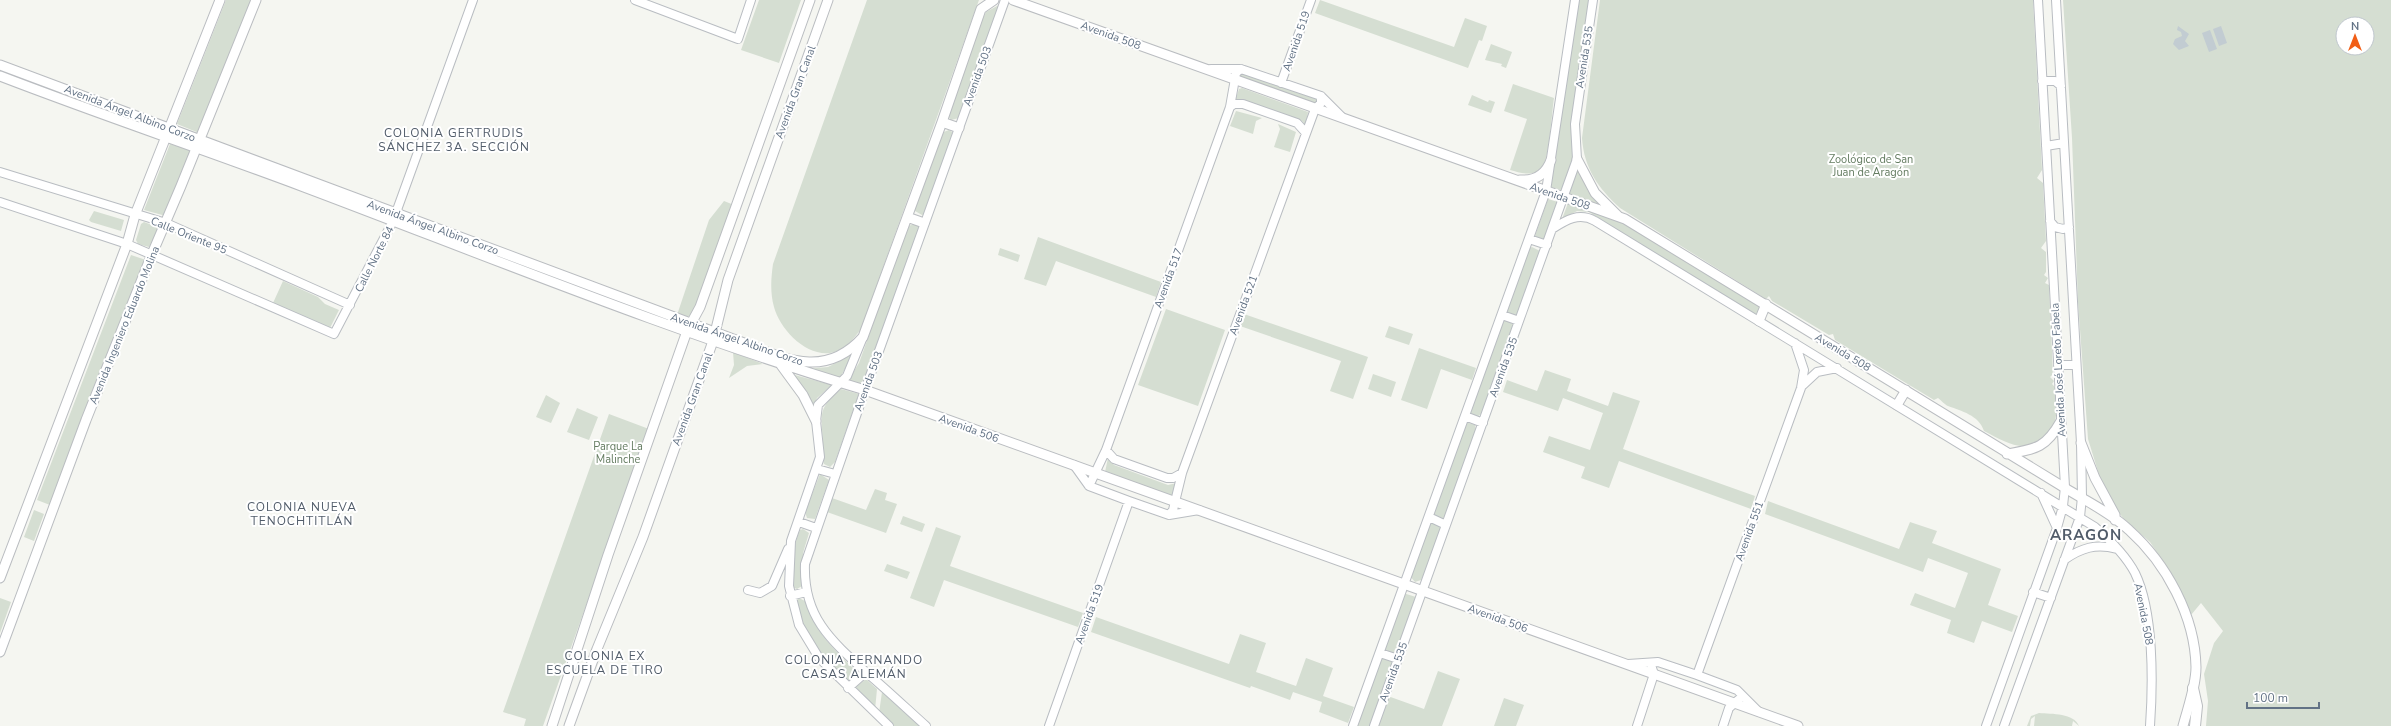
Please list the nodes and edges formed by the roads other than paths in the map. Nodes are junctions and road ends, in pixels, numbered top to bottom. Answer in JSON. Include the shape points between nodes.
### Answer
{"nodes":[{"id":1,"x":220,"y":0,"type":"edge"},
{"id":2,"x":256,"y":0,"type":"edge"},
{"id":3,"x":473,"y":0,"type":"edge"},
{"id":4,"x":635,"y":0,"type":"edge"},
{"id":5,"x":752,"y":0,"type":"edge"},
{"id":6,"x":810,"y":0,"type":"edge"},
{"id":7,"x":828,"y":0,"type":"edge"},
{"id":8,"x":994,"y":0,"type":"edge"},
{"id":9,"x":1006,"y":0,"type":"edge"},
{"id":10,"x":1013,"y":0,"type":"edge"},
{"id":11,"x":1311,"y":0,"type":"edge"},
{"id":12,"x":1575,"y":0,"type":"edge"},
{"id":13,"x":1593,"y":0,"type":"edge"},
{"id":14,"x":2038,"y":0,"type":"edge"},
{"id":15,"x":2056,"y":0,"type":"edge"},
{"id":16,"x":983,"y":4,"type":"edge"},
{"id":17,"x":0,"y":65,"type":"edge"},
{"id":18,"x":1211,"y":69,"type":"junction"},
{"id":19,"x":1241,"y":69,"type":"junction"},
{"id":20,"x":2042,"y":70,"type":"junction"},
{"id":21,"x":2060,"y":75,"type":"junction"},
{"id":22,"x":0,"y":76,"type":"edge"},
{"id":23,"x":1236,"y":80,"type":"junction"},
{"id":24,"x":2042,"y":81,"type":"junction"},
{"id":25,"x":1281,"y":83,"type":"junction"},
{"id":26,"x":2061,"y":86,"type":"junction"},
{"id":27,"x":1321,"y":96,"type":"junction"},
{"id":28,"x":1230,"y":107,"type":"junction"},
{"id":29,"x":1315,"y":109,"type":"junction"},
{"id":30,"x":1344,"y":119,"type":"junction"},
{"id":31,"x":942,"y":122,"type":"junction"},
{"id":32,"x":169,"y":127,"type":"junction"},
{"id":33,"x":959,"y":128,"type":"junction"},
{"id":34,"x":1306,"y":133,"type":"junction"},
{"id":35,"x":165,"y":137,"type":"junction"},
{"id":36,"x":2064,"y":143,"type":"junction"},
{"id":37,"x":198,"y":144,"type":"junction"},
{"id":38,"x":2046,"y":146,"type":"junction"},
{"id":39,"x":1577,"y":159,"type":"junction"},
{"id":40,"x":1551,"y":160,"type":"junction"},
{"id":41,"x":0,"y":172,"type":"edge"},
{"id":42,"x":1512,"y":180,"type":"junction"},
{"id":43,"x":1546,"y":191,"type":"junction"},
{"id":44,"x":1564,"y":198,"type":"junction"},
{"id":45,"x":0,"y":202,"type":"edge"},
{"id":46,"x":135,"y":215,"type":"junction"},
{"id":47,"x":1618,"y":216,"type":"junction"},
{"id":48,"x":394,"y":217,"type":"junction"},
{"id":49,"x":907,"y":217,"type":"junction"},
{"id":50,"x":2050,"y":221,"type":"junction"},
{"id":51,"x":166,"y":223,"type":"junction"},
{"id":52,"x":924,"y":223,"type":"junction"},
{"id":53,"x":2068,"y":227,"type":"junction"},
{"id":54,"x":1552,"y":229,"type":"junction"},
{"id":55,"x":2051,"y":234,"type":"junction"},
{"id":56,"x":2069,"y":237,"type":"junction"},
{"id":57,"x":1529,"y":239,"type":"junction"},
{"id":58,"x":127,"y":244,"type":"junction"},
{"id":59,"x":1546,"y":245,"type":"junction"},
{"id":60,"x":152,"y":254,"type":"junction"},
{"id":61,"x":1766,"y":304,"type":"junction"},
{"id":62,"x":350,"y":305,"type":"junction"},
{"id":63,"x":1502,"y":315,"type":"junction"},
{"id":64,"x":1519,"y":321,"type":"junction"},
{"id":65,"x":1759,"y":321,"type":"junction"},
{"id":66,"x":689,"y":327,"type":"junction"},
{"id":67,"x":714,"y":336,"type":"junction"},
{"id":68,"x":863,"y":337,"type":"junction"},
{"id":69,"x":1795,"y":343,"type":"junction"},
{"id":70,"x":781,"y":365,"type":"junction"},
{"id":71,"x":2058,"y":365,"type":"junction"},
{"id":72,"x":2076,"y":365,"type":"junction"},
{"id":73,"x":1837,"y":368,"type":"junction"},
{"id":74,"x":842,"y":383,"type":"junction"},
{"id":75,"x":1801,"y":388,"type":"junction"},
{"id":76,"x":865,"y":390,"type":"junction"},
{"id":77,"x":1906,"y":390,"type":"junction"},
{"id":78,"x":1897,"y":405,"type":"junction"},
{"id":79,"x":1465,"y":416,"type":"junction"},
{"id":80,"x":816,"y":421,"type":"junction"},
{"id":81,"x":2061,"y":421,"type":"junction"},
{"id":82,"x":1483,"y":423,"type":"junction"},
{"id":83,"x":2081,"y":442,"type":"junction"},
{"id":84,"x":1106,"y":450,"type":"junction"},
{"id":85,"x":2008,"y":454,"type":"junction"},
{"id":86,"x":1074,"y":465,"type":"junction"},
{"id":87,"x":817,"y":469,"type":"junction"},
{"id":88,"x":1182,"y":473,"type":"junction"},
{"id":89,"x":835,"y":474,"type":"junction"},
{"id":90,"x":1097,"y":474,"type":"junction"},
{"id":91,"x":1089,"y":486,"type":"junction"},
{"id":92,"x":2065,"y":488,"type":"junction"},
{"id":93,"x":2041,"y":493,"type":"junction"},
{"id":94,"x":2082,"y":499,"type":"junction"},
{"id":95,"x":1129,"y":501,"type":"junction"},
{"id":96,"x":1174,"y":501,"type":"junction"},
{"id":97,"x":2063,"y":506,"type":"junction"},
{"id":98,"x":1198,"y":510,"type":"junction"},
{"id":99,"x":1169,"y":515,"type":"junction"},
{"id":100,"x":2080,"y":516,"type":"junction"},
{"id":101,"x":1429,"y":517,"type":"junction"},
{"id":102,"x":2115,"y":520,"type":"junction"},
{"id":103,"x":798,"y":522,"type":"junction"},
{"id":104,"x":1446,"y":525,"type":"junction"},
{"id":105,"x":816,"y":528,"type":"junction"},
{"id":106,"x":2057,"y":528,"type":"junction"},
{"id":107,"x":791,"y":541,"type":"junction"},
{"id":108,"x":2117,"y":549,"type":"junction"},
{"id":109,"x":2064,"y":560,"type":"junction"},
{"id":110,"x":0,"y":578,"type":"edge"},
{"id":111,"x":1404,"y":584,"type":"junction"},
{"id":112,"x":748,"y":590,"type":"dead end"},
{"id":113,"x":1422,"y":590,"type":"junction"},
{"id":114,"x":806,"y":592,"type":"junction"},
{"id":115,"x":2033,"y":592,"type":"junction"},
{"id":116,"x":790,"y":596,"type":"junction"},
{"id":117,"x":2050,"y":598,"type":"junction"},
{"id":118,"x":0,"y":652,"type":"edge"},
{"id":119,"x":1380,"y":653,"type":"junction"},
{"id":120,"x":1398,"y":659,"type":"junction"},
{"id":121,"x":1658,"y":662,"type":"junction"},
{"id":122,"x":1628,"y":664,"type":"junction"},
{"id":123,"x":866,"y":672,"type":"junction"},
{"id":124,"x":1654,"y":674,"type":"junction"},
{"id":125,"x":1697,"y":675,"type":"junction"},
{"id":126,"x":848,"y":688,"type":"junction"},
{"id":127,"x":2193,"y":688,"type":"junction"},
{"id":128,"x":1737,"y":690,"type":"junction"},
{"id":129,"x":1736,"y":703,"type":"junction"},
{"id":130,"x":1760,"y":712,"type":"junction"},
{"id":131,"x":1988,"y":725,"type":"edge"},
{"id":132,"x":552,"y":726,"type":"edge"},
{"id":133,"x":569,"y":726,"type":"edge"},
{"id":134,"x":889,"y":726,"type":"edge"},
{"id":135,"x":926,"y":726,"type":"edge"},
{"id":136,"x":1049,"y":726,"type":"edge"},
{"id":137,"x":1353,"y":726,"type":"edge"},
{"id":138,"x":1374,"y":726,"type":"edge"},
{"id":139,"x":1637,"y":726,"type":"edge"},
{"id":140,"x":1723,"y":726,"type":"edge"},
{"id":141,"x":1798,"y":726,"type":"edge"},
{"id":142,"x":2004,"y":726,"type":"edge"},
{"id":143,"x":2150,"y":726,"type":"edge"},
{"id":144,"x":2183,"y":726,"type":"edge"},
{"id":145,"x":2195,"y":726,"type":"edge"}],
"edges":[{"from":1,"to":32,"type":"main road"},
{"from":2,"to":37,"type":"main road","name":"Avenida Ingeniero Eduardo Molina"},
{"from":3,"to":48,"type":"street","name":"Calle Norte 84"},
{"from":4,"to":5,"type":"street","via":[[738,39]]},
{"from":6,"to":66,"type":"main road","name":"Avenida Gran Canal","via":[[700,306]]},
{"from":7,"to":67,"type":"main road","name":"Avenida Gran Canal","via":[[728,280]]},
{"from":8,"to":16,"type":"main road"},
{"from":9,"to":33,"type":"street","name":"Avenida 503"},
{"from":10,"to":18,"type":"main road","name":"Avenida 508"},
{"from":11,"to":25,"type":"street","name":"Avenida 519"},
{"from":12,"to":40,"type":"street","name":"Avenida 535"},
{"from":13,"to":39,"type":"street","name":"Avenida 535","via":[[1575,124]]},
{"from":14,"to":20,"type":"street","name":"Avenida José Loreto Fabela"},
{"from":15,"to":21,"type":"street","name":"Avenida José Loreto Fabela"},
{"from":16,"to":31,"type":"main road","name":"Avenida 503"},
{"from":17,"to":32,"type":"main road","name":"Avenida Ángel Albino Corzo"},
{"from":18,"to":19,"type":"street","name":"Avenida 508"},
{"from":18,"to":23,"type":"main road","name":"Avenida 508"},
{"from":19,"to":23,"type":"street","name":"Avenida 517","via":[[1236,73]]},
{"from":19,"to":25,"type":"street","name":"Avenida 508"},
{"from":20,"to":21,"type":"street","via":[[2048,75]]},
{"from":20,"to":24,"type":"street","name":"Avenida José Loreto Fabela"},
{"from":21,"to":26,"type":"street","name":"Avenida José Loreto Fabela"},
{"from":22,"to":35,"type":"main road","name":"Avenida Ángel Albino Corzo"},
{"from":23,"to":28,"type":"street","name":"Avenida 517"},
{"from":23,"to":29,"type":"main road","name":"Avenida 508"},
{"from":24,"to":26,"type":"street","via":[[2055,81]]},
{"from":24,"to":38,"type":"street","name":"Avenida José Loreto Fabela"},
{"from":25,"to":27,"type":"street","name":"Avenida 508"},
{"from":26,"to":36,"type":"street","name":"Avenida José Loreto Fabela"},
{"from":27,"to":29,"type":"street","name":"Avenida 521","via":[[1321,103]]},
{"from":27,"to":30,"type":"street","name":"Avenida 508"},
{"from":28,"to":34,"type":"street","via":[[1234,104],[1243,104],[1297,123]]},
{"from":28,"to":84,"type":"street","name":"Avenida 517"},
{"from":29,"to":30,"type":"main road","name":"Avenida 508"},
{"from":29,"to":34,"type":"street","name":"Avenida 521"},
{"from":30,"to":42,"type":"main road","name":"Avenida 508"},
{"from":31,"to":33,"type":"main road"},
{"from":31,"to":49,"type":"main road","name":"Avenida 503"},
{"from":32,"to":35,"type":"main road"},
{"from":32,"to":37,"type":"main road","name":"Avenida Ángel Albino Corzo"},
{"from":33,"to":52,"type":"street","name":"Avenida 503"},
{"from":34,"to":88,"type":"street","name":"Avenida 521"},
{"from":35,"to":37,"type":"main road","name":"Avenida Ángel Albino Corzo"},
{"from":35,"to":46,"type":"main road"},
{"from":36,"to":38,"type":"street"},
{"from":36,"to":53,"type":"street","name":"Avenida José Loreto Fabela"},
{"from":37,"to":48,"type":"main road","name":"Avenida Ángel Albino Corzo"},
{"from":37,"to":51,"type":"main road","name":"Avenida Ingeniero Eduardo Molina"},
{"from":38,"to":50,"type":"street","name":"Avenida José Loreto Fabela"},
{"from":39,"to":44,"type":"street","name":"Avenida 535"},
{"from":39,"to":47,"type":"main road","via":[[1595,193]]},
{"from":40,"to":42,"type":"main road","via":[[1548,168],[1539,176],[1527,180]]},
{"from":40,"to":43,"type":"street","name":"Avenida 535"},
{"from":41,"to":46,"type":"street","name":"Calle Oriente 95"},
{"from":42,"to":43,"type":"main road","name":"Avenida 508"},
{"from":43,"to":44,"type":"main road","name":"Avenida 508"},
{"from":43,"to":57,"type":"street","name":"Avenida 535"},
{"from":44,"to":47,"type":"main road","name":"Avenida 508"},
{"from":44,"to":54,"type":"street","name":"Avenida 535"},
{"from":45,"to":58,"type":"street"},
{"from":46,"to":51,"type":"street","name":"Calle Oriente 95"},
{"from":46,"to":58,"type":"main road"},
{"from":47,"to":61,"type":"main road","name":"Avenida 508"},
{"from":48,"to":62,"type":"street","name":"Calle Norte 84"},
{"from":48,"to":66,"type":"main road","name":"Avenida Ángel Albino Corzo"},
{"from":49,"to":52,"type":"main road"},
{"from":49,"to":68,"type":"main road","name":"Avenida 503"},
{"from":50,"to":53,"type":"street","via":[[2055,228]]},
{"from":50,"to":55,"type":"street","name":"Avenida José Loreto Fabela"},
{"from":51,"to":60,"type":"main road","name":"Avenida Ingeniero Eduardo Molina"},
{"from":51,"to":62,"type":"street","name":"Calle Oriente 95"},
{"from":52,"to":76,"type":"street","name":"Avenida 503"},
{"from":53,"to":56,"type":"street","name":"Avenida José Loreto Fabela"},
{"from":54,"to":59,"type":"street","name":"Avenida 535"},
{"from":54,"to":65,"type":"street","name":"Avenida 508","via":[[1568,219],[1589,218]]},
{"from":55,"to":56,"type":"street"},
{"from":55,"to":71,"type":"street","name":"Avenida José Loreto Fabela"},
{"from":56,"to":72,"type":"street","name":"Avenida José Loreto Fabela"},
{"from":57,"to":59,"type":"street"},
{"from":57,"to":63,"type":"street","name":"Avenida 535"},
{"from":58,"to":60,"type":"street"},
{"from":58,"to":110,"type":"main road"},
{"from":59,"to":64,"type":"street","name":"Avenida 535"},
{"from":60,"to":62,"type":"street","name":"Calle Norte 84","via":[[334,334]]},
{"from":60,"to":118,"type":"main road","name":"Avenida Ingeniero Eduardo Molina"},
{"from":61,"to":65,"type":"main road"},
{"from":61,"to":77,"type":"main road","name":"Avenida 508"},
{"from":63,"to":64,"type":"street"},
{"from":63,"to":79,"type":"street","name":"Avenida 535"},
{"from":64,"to":82,"type":"street","name":"Avenida 535"},
{"from":65,"to":69,"type":"street","name":"Avenida 508"},
{"from":66,"to":67,"type":"main road","name":"Avenida Ángel Albino Corzo"},
{"from":66,"to":132,"type":"main road","name":"Avenida Gran Canal","via":[[608,554]]},
{"from":67,"to":68,"type":"main road","name":"Avenida Ángel Albino Corzo","via":[[807,363],[839,357]]},
{"from":67,"to":70,"type":"main road","name":"Avenida Ángel Albino Corzo"},
{"from":67,"to":133,"type":"main road","name":"Avenida Gran Canal","via":[[643,537],[597,649]]},
{"from":68,"to":74,"type":"street","name":"Avenida 503","via":[[852,366]]},
{"from":69,"to":73,"type":"street","name":"Avenida 508"},
{"from":69,"to":75,"type":"street","name":"Avenida 551","via":[[1804,370]]},
{"from":70,"to":74,"type":"main road","name":"Avenida Ángel Albino Corzo"},
{"from":70,"to":80,"type":"main road","via":[[803,396]]},
{"from":71,"to":72,"type":"street"},
{"from":71,"to":81,"type":"street","name":"Avenida José Loreto Fabela"},
{"from":72,"to":83,"type":"street","name":"Avenida José Loreto Fabela"},
{"from":73,"to":75,"type":"street","name":"Avenida 551","via":[[1817,372]]},
{"from":73,"to":78,"type":"street","name":"Avenida 508"},
{"from":74,"to":76,"type":"main road","name":"Avenida Ángel Albino Corzo"},
{"from":74,"to":80,"type":"street","name":"Avenida 503","via":[[818,405]]},
{"from":75,"to":125,"type":"street","name":"Avenida 551"},
{"from":76,"to":86,"type":"main road","name":"Avenida 506"},
{"from":76,"to":89,"type":"street","name":"Avenida 503"},
{"from":77,"to":78,"type":"main road"},
{"from":77,"to":85,"type":"main road","name":"Avenida 508"},
{"from":78,"to":93,"type":"street","name":"Avenida 508"},
{"from":79,"to":82,"type":"street"},
{"from":79,"to":101,"type":"street","name":"Avenida 535"},
{"from":80,"to":87,"type":"street","name":"Avenida 503","via":[[820,449]]},
{"from":81,"to":85,"type":"main road","via":[[2049,440],[2038,448]]},
{"from":81,"to":92,"type":"street","name":"Avenida José Loreto Fabela"},
{"from":82,"to":104,"type":"street","name":"Avenida 535"},
{"from":83,"to":94,"type":"street","name":"Avenida José Loreto Fabela"},
{"from":83,"to":102,"type":"main road"},
{"from":84,"to":88,"type":"street","via":[[1114,459],[1167,478]]},
{"from":84,"to":90,"type":"street","name":"Avenida 517"},
{"from":85,"to":92,"type":"main road","name":"Avenida 508"},
{"from":86,"to":90,"type":"main road","name":"Avenida 506"},
{"from":86,"to":91,"type":"street"},
{"from":87,"to":89,"type":"street"},
{"from":87,"to":103,"type":"street","name":"Avenida 503"},
{"from":88,"to":96,"type":"street","name":"Avenida 521"},
{"from":89,"to":105,"type":"street","name":"Avenida 503"},
{"from":90,"to":91,"type":"street","name":"Avenida 517"},
{"from":90,"to":96,"type":"main road","name":"Avenida 506"},
{"from":91,"to":95,"type":"street","name":"Avenida 506"},
{"from":92,"to":94,"type":"main road","name":"Avenida 508"},
{"from":92,"to":97,"type":"street","name":"Avenida José Loreto Fabela"},
{"from":93,"to":97,"type":"street","name":"Avenida 508"},
{"from":93,"to":106,"type":"street"},
{"from":94,"to":100,"type":"street","name":"Avenida José Loreto Fabela"},
{"from":94,"to":102,"type":"main road","name":"Avenida 508"},
{"from":95,"to":99,"type":"street","name":"Avenida 506"},
{"from":95,"to":136,"type":"street","name":"Avenida 519"},
{"from":96,"to":98,"type":"main road","name":"Avenida 506"},
{"from":96,"to":99,"type":"street","name":"Avenida 521","via":[[1173,510]]},
{"from":97,"to":100,"type":"street","name":"Avenida 508"},
{"from":97,"to":106,"type":"street","name":"Avenida José Loreto Fabela"},
{"from":98,"to":99,"type":"street","name":"Avenida 506"},
{"from":98,"to":111,"type":"main road","name":"Avenida 506"},
{"from":100,"to":108,"type":"street","name":"Avenida 508"},
{"from":100,"to":109,"type":"street","name":"Avenida José Loreto Fabela"},
{"from":101,"to":104,"type":"street"},
{"from":101,"to":111,"type":"street","name":"Avenida 535"},
{"from":102,"to":127,"type":"main road","name":"Avenida 508","via":[[2152,555],[2184,608],[2194,648],[2196,667]]},
{"from":103,"to":105,"type":"street"},
{"from":103,"to":107,"type":"street","name":"Avenida 503"},
{"from":104,"to":113,"type":"street","name":"Avenida 535"},
{"from":105,"to":114,"type":"street","name":"Avenida 503","via":[[805,564]]},
{"from":106,"to":115,"type":"street","name":"Avenida José Loreto Fabela"},
{"from":107,"to":112,"type":"street","via":[[772,586],[760,593]]},
{"from":107,"to":116,"type":"street","name":"Avenida 503","via":[[788,572]]},
{"from":108,"to":109,"type":"street","via":[[2106,546],[2087,547]]},
{"from":108,"to":143,"type":"street","name":"Avenida 508","via":[[2135,573],[2143,601],[2153,679]]},
{"from":109,"to":117,"type":"street","name":"Avenida José Loreto Fabela"},
{"from":111,"to":113,"type":"main road","name":"Avenida 506"},
{"from":111,"to":119,"type":"street","name":"Avenida 535"},
{"from":113,"to":120,"type":"street","name":"Avenida 535"},
{"from":113,"to":122,"type":"main road","name":"Avenida 506"},
{"from":114,"to":116,"type":"street"},
{"from":114,"to":123,"type":"street","name":"Avenida 503","via":[[812,610],[830,639]]},
{"from":115,"to":117,"type":"street"},
{"from":115,"to":131,"type":"street","name":"Avenida José Loreto Fabela"},
{"from":116,"to":126,"type":"street","name":"Avenida 503","via":[[797,620],[811,647]]},
{"from":117,"to":142,"type":"street","name":"Avenida José Loreto Fabela"},
{"from":119,"to":120,"type":"street"},
{"from":119,"to":137,"type":"street","name":"Avenida 535"},
{"from":120,"to":138,"type":"street","name":"Avenida 535"},
{"from":121,"to":122,"type":"street"},
{"from":121,"to":124,"type":"street","via":[[1652,668]]},
{"from":121,"to":125,"type":"street"},
{"from":122,"to":124,"type":"main road","name":"Avenida 506"},
{"from":123,"to":126,"type":"street"},
{"from":123,"to":135,"type":"street","name":"Avenida 503"},
{"from":124,"to":129,"type":"main road","name":"Avenida 506"},
{"from":124,"to":139,"type":"street"},
{"from":125,"to":128,"type":"street"},
{"from":126,"to":134,"type":"street","name":"Avenida 503"},
{"from":127,"to":144,"type":"main road","name":"Avenida 508"},
{"from":127,"to":145,"type":"highway","via":[[2197,706]]},
{"from":128,"to":129,"type":"street"},
{"from":128,"to":130,"type":"street"},
{"from":129,"to":130,"type":"main road","name":"Avenida 506"},
{"from":129,"to":140,"type":"street","via":[[1729,708]]},
{"from":130,"to":141,"type":"main road","name":"Avenida 506"}]}
